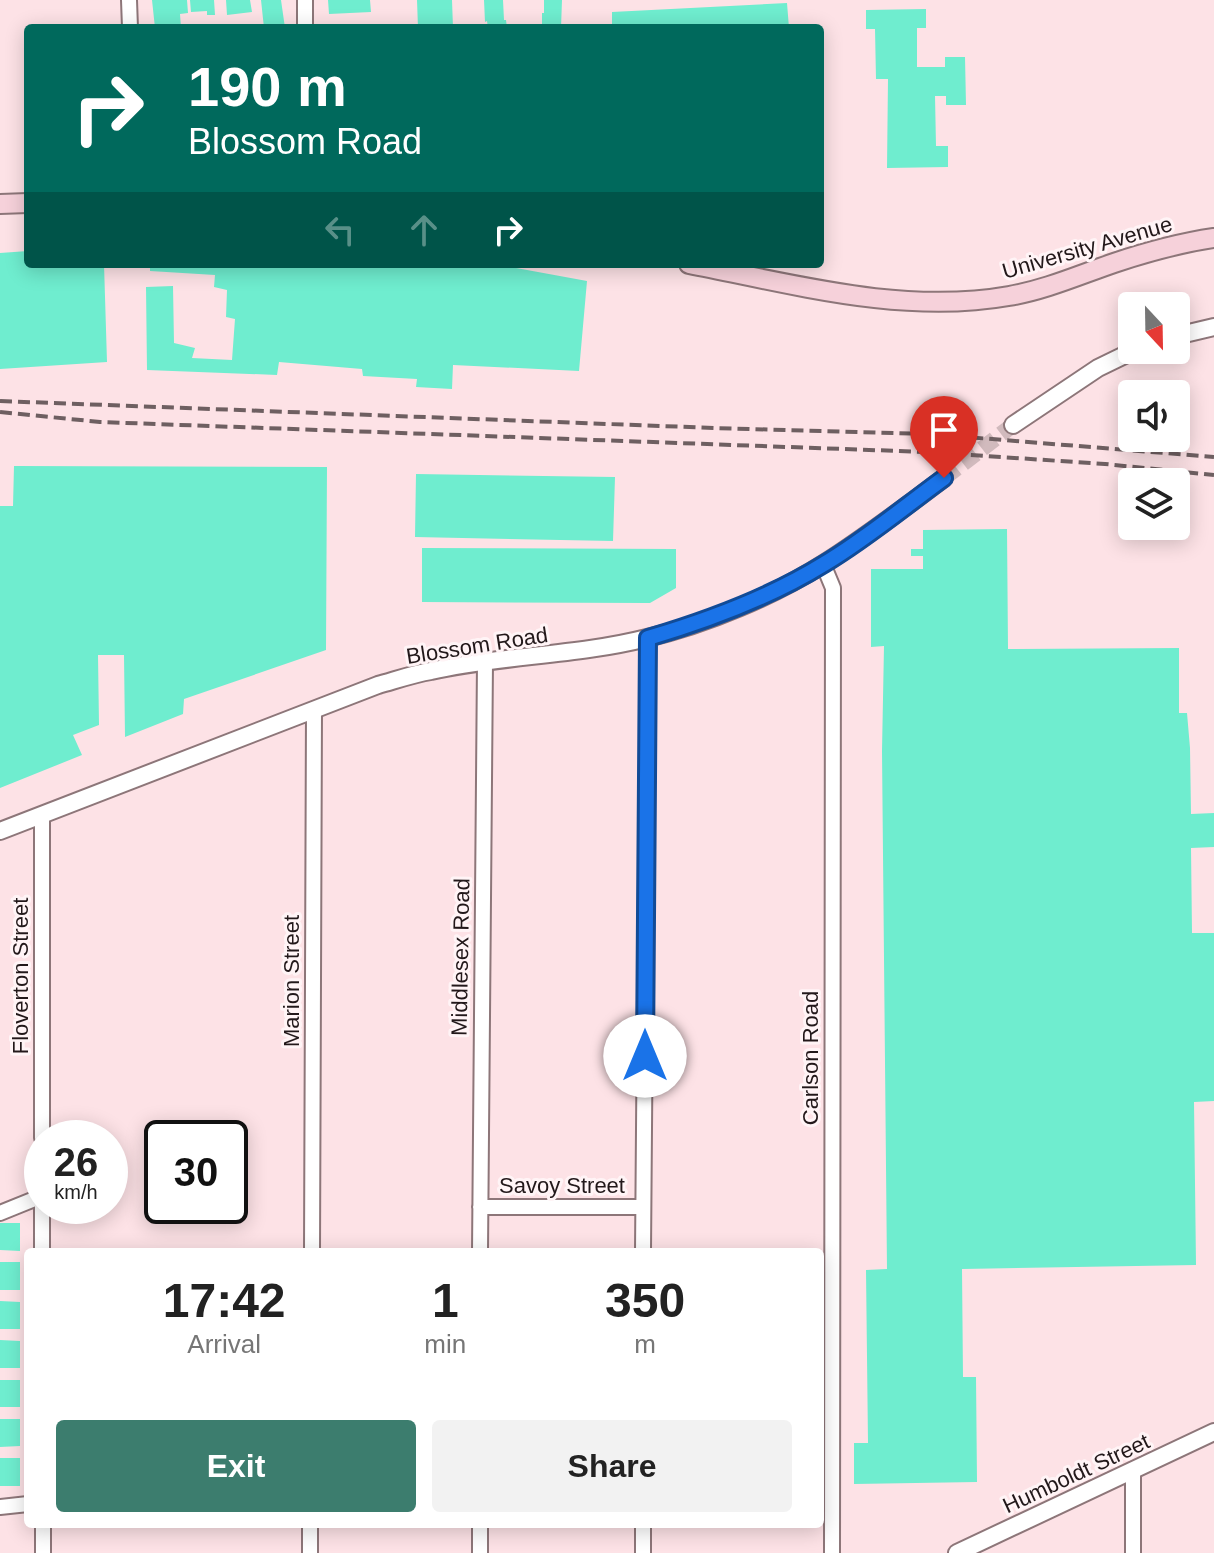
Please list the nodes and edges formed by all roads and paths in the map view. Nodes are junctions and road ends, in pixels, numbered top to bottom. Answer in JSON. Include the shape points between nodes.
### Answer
{"nodes":[{"id":1,"x":129,"y":0,"type":"edge"},
{"id":2,"x":305,"y":0,"type":"edge"},
{"id":3,"x":130,"y":24,"type":"edge"},
{"id":4,"x":305,"y":24,"type":"edge"},
{"id":5,"x":24,"y":203,"type":"edge"},
{"id":6,"x":0,"y":204,"type":"edge"},
{"id":7,"x":1214,"y":238,"type":"edge"},
{"id":8,"x":709,"y":268,"type":"edge"},
{"id":9,"x":1214,"y":327,"type":"edge"},
{"id":10,"x":1190,"y":333,"type":"edge"},
{"id":11,"x":1118,"y":358,"type":"edge"},
{"id":12,"x":1013,"y":425,"type":"tunnel mouth"},
{"id":13,"x":944,"y":478,"type":"tunnel mouth"},
{"id":14,"x":823,"y":564,"type":"junction"},
{"id":15,"x":648,"y":638,"type":"junction"},
{"id":16,"x":485,"y":662,"type":"junction"},
{"id":17,"x":314,"y":710,"type":"junction"},
{"id":18,"x":42,"y":815,"type":"junction"},
{"id":19,"x":0,"y":831,"type":"edge"},
{"id":20,"x":42,"y":1120,"type":"edge"},
{"id":21,"x":24,"y":1203,"type":"edge"},
{"id":22,"x":480,"y":1207,"type":"junction"},
{"id":23,"x":643,"y":1207,"type":"junction"},
{"id":24,"x":0,"y":1213,"type":"edge"},
{"id":25,"x":42,"y":1224,"type":"edge"},
{"id":26,"x":42,"y":1248,"type":"edge"},
{"id":27,"x":312,"y":1248,"type":"edge"},
{"id":28,"x":480,"y":1248,"type":"edge"},
{"id":29,"x":643,"y":1248,"type":"edge"},
{"id":30,"x":1214,"y":1432,"type":"edge"},
{"id":31,"x":1133,"y":1470,"type":"junction"},
{"id":32,"x":24,"y":1504,"type":"edge"},
{"id":33,"x":0,"y":1507,"type":"edge"},
{"id":34,"x":43,"y":1528,"type":"edge"},
{"id":35,"x":310,"y":1528,"type":"edge"},
{"id":36,"x":480,"y":1528,"type":"edge"},
{"id":37,"x":643,"y":1528,"type":"edge"},
{"id":38,"x":43,"y":1553,"type":"edge"},
{"id":39,"x":310,"y":1553,"type":"edge"},
{"id":40,"x":480,"y":1553,"type":"edge"},
{"id":41,"x":643,"y":1553,"type":"edge"},
{"id":42,"x":832,"y":1553,"type":"edge"},
{"id":43,"x":957,"y":1553,"type":"edge"},
{"id":44,"x":1133,"y":1553,"type":"edge"}],
"edges":[{"from":1,"to":3,"type":"street"},
{"from":2,"to":4,"type":"street"},
{"from":5,"to":6,"type":"main road"},
{"from":7,"to":8,"type":"main road","name":"University Avenue","via":[[1158,249],[1034,290],[969,301],[852,296]]},
{"from":9,"to":10,"type":"street"},
{"from":11,"to":12,"type":"street"},
{"from":13,"to":14,"type":"street","name":"Blossom Road"},
{"from":14,"to":15,"type":"street","name":"Blossom Road","via":[[737,608]]},
{"from":14,"to":42,"type":"street","name":"Carlson Road","via":[[833,588]]},
{"from":15,"to":16,"type":"street","name":"Blossom Road"},
{"from":15,"to":23,"type":"street"},
{"from":16,"to":17,"type":"street","name":"Blossom Road","via":[[378,685]]},
{"from":16,"to":22,"type":"street","name":"Middlesex Road"},
{"from":17,"to":18,"type":"street","name":"Blossom Road"},
{"from":17,"to":27,"type":"street","name":"Marion Street"},
{"from":18,"to":19,"type":"street","name":"Blossom Road"},
{"from":18,"to":20,"type":"street","name":"Floverton Street"},
{"from":21,"to":24,"type":"street"},
{"from":22,"to":23,"type":"street","name":"Savoy Street"},
{"from":22,"to":28,"type":"street","name":"Middlesex Road"},
{"from":23,"to":29,"type":"street"},
{"from":25,"to":26,"type":"street"},
{"from":30,"to":31,"type":"street","name":"Humboldt Street"},
{"from":31,"to":43,"type":"street","name":"Humboldt Street"},
{"from":31,"to":44,"type":"street"},
{"from":32,"to":33,"type":"street"},
{"from":34,"to":38,"type":"street"},
{"from":35,"to":39,"type":"street"},
{"from":36,"to":40,"type":"street"},
{"from":37,"to":41,"type":"street"}]}
